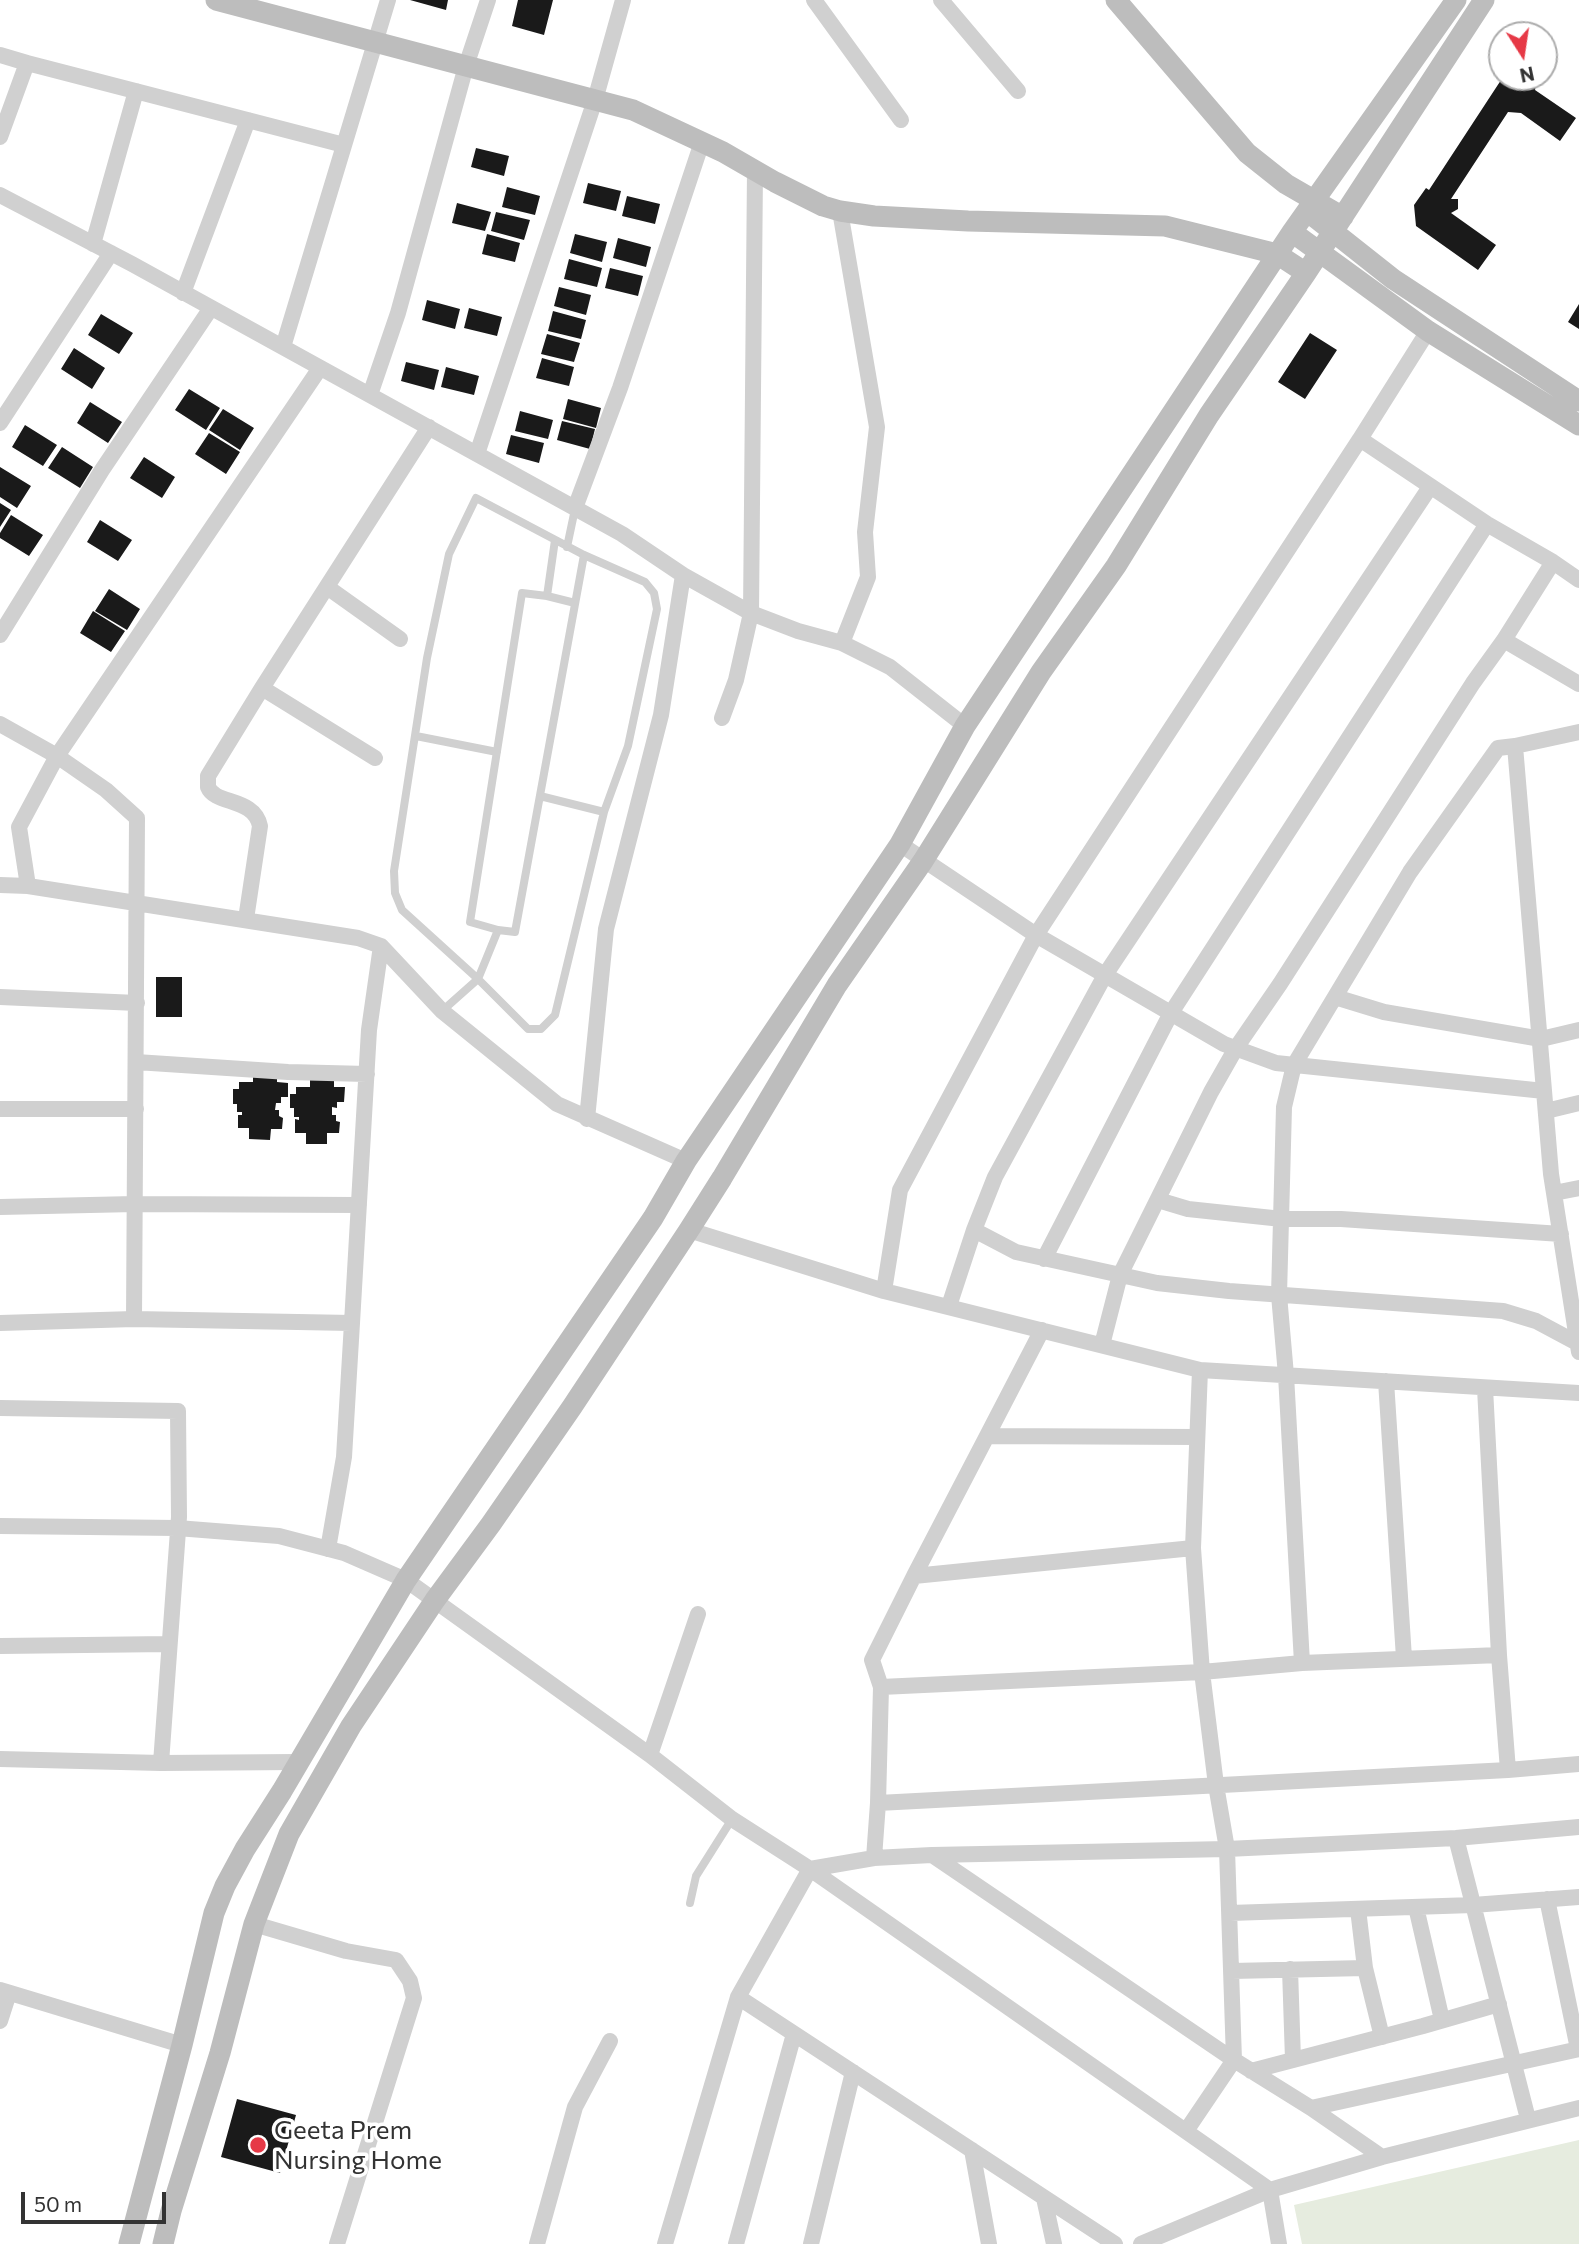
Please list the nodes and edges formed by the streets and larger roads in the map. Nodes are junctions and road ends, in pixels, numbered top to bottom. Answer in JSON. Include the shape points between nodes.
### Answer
{"nodes":[{"id":1,"x":216,"y":0,"type":"edge"},
{"id":2,"x":388,"y":0,"type":"edge"},
{"id":3,"x":488,"y":0,"type":"edge"},
{"id":4,"x":623,"y":0,"type":"edge"},
{"id":5,"x":814,"y":0,"type":"edge"},
{"id":6,"x":941,"y":0,"type":"edge"},
{"id":7,"x":1116,"y":0,"type":"edge"},
{"id":8,"x":1456,"y":0,"type":"edge"},
{"id":9,"x":1484,"y":0,"type":"edge"},
{"id":10,"x":376,"y":42,"type":"junction"},
{"id":11,"x":0,"y":55,"type":"edge"},
{"id":12,"x":27,"y":63,"type":"junction"},
{"id":13,"x":466,"y":66,"type":"junction"},
{"id":14,"x":1018,"y":90,"type":"dead end"},
{"id":15,"x":136,"y":91,"type":"junction"},
{"id":16,"x":596,"y":100,"type":"junction"},
{"id":17,"x":248,"y":120,"type":"junction"},
{"id":18,"x":901,"y":120,"type":"dead end"},
{"id":19,"x":0,"y":138,"type":"edge"},
{"id":20,"x":702,"y":142,"type":"junction"},
{"id":21,"x":344,"y":145,"type":"junction"},
{"id":22,"x":755,"y":170,"type":"junction"},
{"id":23,"x":2,"y":200,"type":"edge"},
{"id":24,"x":1311,"y":205,"type":"junction"},
{"id":25,"x":840,"y":211,"type":"junction"},
{"id":26,"x":1338,"y":223,"type":"junction"},
{"id":27,"x":1292,"y":232,"type":"junction"},
{"id":28,"x":93,"y":244,"type":"junction"},
{"id":29,"x":1319,"y":252,"type":"junction"},
{"id":30,"x":111,"y":253,"type":"junction"},
{"id":31,"x":1278,"y":254,"type":"junction"},
{"id":32,"x":1306,"y":273,"type":"junction"},
{"id":33,"x":183,"y":292,"type":"junction"},
{"id":34,"x":211,"y":307,"type":"junction"},
{"id":35,"x":1428,"y":331,"type":"junction"},
{"id":36,"x":283,"y":347,"type":"junction"},
{"id":37,"x":320,"y":368,"type":"junction"},
{"id":38,"x":370,"y":395,"type":"junction"},
{"id":39,"x":1579,"y":401,"type":"edge"},
{"id":40,"x":0,"y":423,"type":"edge"},
{"id":41,"x":1579,"y":425,"type":"edge"},
{"id":42,"x":429,"y":427,"type":"junction"},
{"id":43,"x":1360,"y":439,"type":"junction"},
{"id":44,"x":477,"y":454,"type":"junction"},
{"id":45,"x":1430,"y":487,"type":"junction"},
{"id":46,"x":575,"y":508,"type":"junction"},
{"id":47,"x":1487,"y":524,"type":"junction"},
{"id":48,"x":1553,"y":562,"type":"junction"},
{"id":49,"x":683,"y":575,"type":"junction"},
{"id":50,"x":1579,"y":580,"type":"edge"},
{"id":51,"x":327,"y":587,"type":"junction"},
{"id":52,"x":751,"y":613,"type":"junction"},
{"id":53,"x":0,"y":635,"type":"edge"},
{"id":54,"x":400,"y":639,"type":"dead end"},
{"id":55,"x":1504,"y":640,"type":"junction"},
{"id":56,"x":842,"y":643,"type":"junction"},
{"id":57,"x":1579,"y":684,"type":"edge"},
{"id":58,"x":262,"y":688,"type":"junction"},
{"id":59,"x":722,"y":718,"type":"dead end"},
{"id":60,"x":0,"y":724,"type":"edge"},
{"id":61,"x":965,"y":726,"type":"junction"},
{"id":62,"x":1579,"y":732,"type":"edge"},
{"id":63,"x":1515,"y":746,"type":"junction"},
{"id":64,"x":58,"y":756,"type":"junction"},
{"id":65,"x":375,"y":758,"type":"dead end"},
{"id":66,"x":900,"y":844,"type":"junction"},
{"id":67,"x":923,"y":861,"type":"junction"},
{"id":68,"x":0,"y":885,"type":"edge"},
{"id":69,"x":28,"y":886,"type":"junction"},
{"id":70,"x":138,"y":902,"type":"junction"},
{"id":71,"x":246,"y":919,"type":"junction"},
{"id":72,"x":1036,"y":935,"type":"junction"},
{"id":73,"x":381,"y":946,"type":"junction"},
{"id":74,"x":1105,"y":975,"type":"junction"},
{"id":75,"x":0,"y":997,"type":"edge"},
{"id":76,"x":1335,"y":997,"type":"junction"},
{"id":77,"x":137,"y":1003,"type":"junction"},
{"id":78,"x":1171,"y":1013,"type":"junction"},
{"id":79,"x":1579,"y":1030,"type":"edge"},
{"id":80,"x":1541,"y":1039,"type":"junction"},
{"id":81,"x":1236,"y":1048,"type":"junction"},
{"id":82,"x":136,"y":1062,"type":"junction"},
{"id":83,"x":1294,"y":1065,"type":"junction"},
{"id":84,"x":367,"y":1074,"type":"junction"},
{"id":85,"x":1544,"y":1091,"type":"junction"},
{"id":86,"x":1579,"y":1103,"type":"edge"},
{"id":87,"x":0,"y":1109,"type":"edge"},
{"id":88,"x":136,"y":1109,"type":"junction"},
{"id":89,"x":1546,"y":1111,"type":"junction"},
{"id":90,"x":587,"y":1119,"type":"junction"},
{"id":91,"x":686,"y":1161,"type":"junction"},
{"id":92,"x":1579,"y":1188,"type":"edge"},
{"id":93,"x":1555,"y":1194,"type":"junction"},
{"id":94,"x":1158,"y":1200,"type":"junction"},
{"id":95,"x":135,"y":1204,"type":"junction"},
{"id":96,"x":359,"y":1205,"type":"junction"},
{"id":97,"x":0,"y":1207,"type":"edge"},
{"id":98,"x":1282,"y":1219,"type":"junction"},
{"id":99,"x":689,"y":1230,"type":"junction"},
{"id":100,"x":974,"y":1230,"type":"junction"},
{"id":101,"x":1561,"y":1234,"type":"junction"},
{"id":102,"x":1044,"y":1259,"type":"junction"},
{"id":103,"x":1573,"y":1269,"type":"edge"},
{"id":104,"x":1120,"y":1275,"type":"junction"},
{"id":105,"x":884,"y":1291,"type":"junction"},
{"id":106,"x":1279,"y":1295,"type":"junction"},
{"id":107,"x":949,"y":1306,"type":"junction"},
{"id":108,"x":134,"y":1319,"type":"junction"},
{"id":109,"x":0,"y":1323,"type":"edge"},
{"id":110,"x":352,"y":1323,"type":"junction"},
{"id":111,"x":1042,"y":1330,"type":"junction"},
{"id":112,"x":1102,"y":1345,"type":"junction"},
{"id":113,"x":1579,"y":1346,"type":"edge"},
{"id":114,"x":1200,"y":1370,"type":"junction"},
{"id":115,"x":1286,"y":1375,"type":"junction"},
{"id":116,"x":1386,"y":1381,"type":"junction"},
{"id":117,"x":1485,"y":1388,"type":"junction"},
{"id":118,"x":1579,"y":1393,"type":"edge"},
{"id":119,"x":0,"y":1408,"type":"edge"},
{"id":120,"x":988,"y":1436,"type":"junction"},
{"id":121,"x":1197,"y":1437,"type":"junction"},
{"id":122,"x":0,"y":1526,"type":"edge"},
{"id":123,"x":177,"y":1528,"type":"junction"},
{"id":124,"x":1193,"y":1548,"type":"junction"},
{"id":125,"x":328,"y":1549,"type":"junction"},
{"id":126,"x":914,"y":1576,"type":"junction"},
{"id":127,"x":406,"y":1580,"type":"junction"},
{"id":128,"x":435,"y":1600,"type":"junction"},
{"id":129,"x":698,"y":1614,"type":"dead end"},
{"id":130,"x":169,"y":1644,"type":"junction"},
{"id":131,"x":0,"y":1646,"type":"edge"},
{"id":132,"x":1499,"y":1655,"type":"junction"},
{"id":133,"x":1404,"y":1658,"type":"junction"},
{"id":134,"x":1302,"y":1663,"type":"junction"},
{"id":135,"x":1202,"y":1672,"type":"junction"},
{"id":136,"x":881,"y":1687,"type":"junction"},
{"id":137,"x":650,"y":1755,"type":"junction"},
{"id":138,"x":0,"y":1759,"type":"edge"},
{"id":139,"x":297,"y":1762,"type":"junction"},
{"id":140,"x":161,"y":1763,"type":"junction"},
{"id":141,"x":1579,"y":1764,"type":"edge"},
{"id":142,"x":1508,"y":1770,"type":"junction"},
{"id":143,"x":1216,"y":1785,"type":"junction"},
{"id":144,"x":878,"y":1803,"type":"junction"},
{"id":145,"x":1579,"y":1827,"type":"edge"},
{"id":146,"x":1456,"y":1838,"type":"junction"},
{"id":147,"x":1227,"y":1849,"type":"junction"},
{"id":148,"x":932,"y":1855,"type":"junction"},
{"id":149,"x":874,"y":1858,"type":"junction"},
{"id":150,"x":810,"y":1869,"type":"junction"},
{"id":151,"x":1579,"y":1897,"type":"edge"},
{"id":152,"x":1547,"y":1899,"type":"junction"},
{"id":153,"x":1473,"y":1905,"type":"junction"},
{"id":154,"x":1416,"y":1907,"type":"junction"},
{"id":155,"x":1358,"y":1909,"type":"junction"},
{"id":156,"x":1230,"y":1913,"type":"junction"},
{"id":157,"x":254,"y":1924,"type":"junction"},
{"id":158,"x":1365,"y":1968,"type":"junction"},
{"id":159,"x":1290,"y":1969,"type":"junction"},
{"id":160,"x":1232,"y":1971,"type":"junction"},
{"id":161,"x":4,"y":1992,"type":"edge"},
{"id":162,"x":738,"y":1997,"type":"junction"},
{"id":163,"x":1499,"y":2004,"type":"junction"},
{"id":164,"x":0,"y":2021,"type":"edge"},
{"id":165,"x":1442,"y":2021,"type":"junction"},
{"id":166,"x":794,"y":2034,"type":"junction"},
{"id":167,"x":1381,"y":2037,"type":"junction"},
{"id":168,"x":610,"y":2041,"type":"dead end"},
{"id":169,"x":182,"y":2045,"type":"junction"},
{"id":170,"x":1579,"y":2049,"type":"edge"},
{"id":171,"x":1234,"y":2060,"type":"junction"},
{"id":172,"x":1293,"y":2060,"type":"junction"},
{"id":173,"x":1513,"y":2062,"type":"junction"},
{"id":174,"x":1251,"y":2071,"type":"junction"},
{"id":175,"x":853,"y":2072,"type":"junction"},
{"id":176,"x":1311,"y":2108,"type":"junction"},
{"id":177,"x":1579,"y":2108,"type":"edge"},
{"id":178,"x":1528,"y":2119,"type":"junction"},
{"id":179,"x":1186,"y":2131,"type":"junction"},
{"id":180,"x":972,"y":2150,"type":"junction"},
{"id":181,"x":1382,"y":2157,"type":"junction"},
{"id":182,"x":1270,"y":2190,"type":"junction"},
{"id":183,"x":1044,"y":2197,"type":"junction"},
{"id":184,"x":129,"y":2244,"type":"edge"},
{"id":185,"x":163,"y":2244,"type":"edge"},
{"id":186,"x":337,"y":2244,"type":"edge"},
{"id":187,"x":537,"y":2244,"type":"edge"},
{"id":188,"x":665,"y":2244,"type":"edge"},
{"id":189,"x":736,"y":2244,"type":"edge"},
{"id":190,"x":811,"y":2244,"type":"edge"},
{"id":191,"x":989,"y":2244,"type":"edge"},
{"id":192,"x":1054,"y":2244,"type":"edge"},
{"id":193,"x":1115,"y":2244,"type":"edge"},
{"id":194,"x":1141,"y":2244,"type":"edge"},
{"id":195,"x":1279,"y":2244,"type":"edge"}],
"edges":[{"from":1,"to":10,"type":"street"},
{"from":2,"to":10,"type":"street"},
{"from":3,"to":13,"type":"street"},
{"from":4,"to":16,"type":"street"},
{"from":5,"to":18,"type":"street"},
{"from":6,"to":14,"type":"street"},
{"from":7,"to":24,"type":"street","via":[[1247,153]]},
{"from":8,"to":24,"type":"street"},
{"from":9,"to":26,"type":"street"},
{"from":10,"to":13,"type":"street"},
{"from":10,"to":21,"type":"street"},
{"from":11,"to":12,"type":"street"},
{"from":12,"to":15,"type":"street"},
{"from":12,"to":19,"type":"street"},
{"from":13,"to":16,"type":"street"},
{"from":13,"to":38,"type":"street","via":[[398,313]]},
{"from":15,"to":17,"type":"street"},
{"from":15,"to":28,"type":"street"},
{"from":16,"to":20,"type":"street","via":[[633,110]]},
{"from":16,"to":44,"type":"street"},
{"from":17,"to":21,"type":"street"},
{"from":17,"to":33,"type":"street"},
{"from":20,"to":22,"type":"street"},
{"from":20,"to":46,"type":"street"},
{"from":21,"to":36,"type":"street"},
{"from":22,"to":25,"type":"street"},
{"from":22,"to":52,"type":"street"},
{"from":23,"to":28,"type":"street"},
{"from":24,"to":26,"type":"street"},
{"from":24,"to":27,"type":"street"},
{"from":25,"to":31,"type":"street","via":[[968,221],[1165,226]]},
{"from":25,"to":56,"type":"street","via":[[877,427],[865,532],[869,578]]},
{"from":26,"to":29,"type":"street"},
{"from":26,"to":39,"type":"street","via":[[1393,279]]},
{"from":27,"to":29,"type":"street"},
{"from":27,"to":31,"type":"street"},
{"from":28,"to":30,"type":"street"},
{"from":29,"to":32,"type":"street"},
{"from":29,"to":35,"type":"street"},
{"from":30,"to":33,"type":"street"},
{"from":30,"to":40,"type":"street"},
{"from":31,"to":32,"type":"street"},
{"from":31,"to":61,"type":"street"},
{"from":32,"to":67,"type":"street","via":[[1209,415],[1116,566],[1041,672]]},
{"from":33,"to":34,"type":"street"},
{"from":34,"to":36,"type":"street"},
{"from":34,"to":53,"type":"street"},
{"from":35,"to":41,"type":"street"},
{"from":35,"to":43,"type":"street"},
{"from":36,"to":37,"type":"street"},
{"from":37,"to":38,"type":"street"},
{"from":37,"to":64,"type":"street"},
{"from":38,"to":42,"type":"street"},
{"from":42,"to":44,"type":"street"},
{"from":42,"to":51,"type":"street"},
{"from":43,"to":45,"type":"street"},
{"from":43,"to":72,"type":"street"},
{"from":44,"to":46,"type":"street"},
{"from":45,"to":47,"type":"street"},
{"from":45,"to":74,"type":"street"},
{"from":46,"to":49,"type":"street"},
{"from":47,"to":48,"type":"street"},
{"from":47,"to":78,"type":"street"},
{"from":48,"to":50,"type":"street"},
{"from":48,"to":55,"type":"street"},
{"from":49,"to":52,"type":"street"},
{"from":49,"to":90,"type":"street","via":[[661,715],[606,929]]},
{"from":51,"to":54,"type":"street"},
{"from":51,"to":58,"type":"street"},
{"from":52,"to":56,"type":"street"},
{"from":52,"to":59,"type":"street"},
{"from":55,"to":57,"type":"street"},
{"from":55,"to":81,"type":"street"},
{"from":56,"to":61,"type":"street","via":[[890,667]]},
{"from":58,"to":65,"type":"street"},
{"from":58,"to":71,"type":"street","via":[[208,776],[213,793],[258,817]]},
{"from":60,"to":64,"type":"street"},
{"from":61,"to":66,"type":"street"},
{"from":62,"to":63,"type":"street"},
{"from":63,"to":76,"type":"street","via":[[1499,748],[1410,872]]},
{"from":63,"to":80,"type":"street"},
{"from":64,"to":69,"type":"street","via":[[19,827]]},
{"from":64,"to":70,"type":"street","via":[[137,818]]},
{"from":66,"to":67,"type":"street"},
{"from":66,"to":91,"type":"street"},
{"from":67,"to":72,"type":"street"},
{"from":67,"to":99,"type":"street","via":[[837,985]]},
{"from":68,"to":69,"type":"street"},
{"from":69,"to":70,"type":"street"},
{"from":70,"to":71,"type":"street"},
{"from":70,"to":77,"type":"street"},
{"from":71,"to":73,"type":"street","via":[[358,937]]},
{"from":72,"to":74,"type":"street"},
{"from":72,"to":105,"type":"street","via":[[900,1191]]},
{"from":73,"to":84,"type":"street"},
{"from":73,"to":90,"type":"street","via":[[442,1011],[556,1104]]},
{"from":74,"to":78,"type":"street"},
{"from":74,"to":100,"type":"street","via":[[995,1177]]},
{"from":75,"to":77,"type":"street"},
{"from":76,"to":80,"type":"street","via":[[1384,1012]]},
{"from":76,"to":83,"type":"street"},
{"from":77,"to":82,"type":"street"},
{"from":78,"to":81,"type":"street"},
{"from":78,"to":102,"type":"street"},
{"from":79,"to":80,"type":"street"},
{"from":80,"to":85,"type":"street"},
{"from":81,"to":83,"type":"street"},
{"from":81,"to":94,"type":"street"},
{"from":82,"to":84,"type":"street"},
{"from":82,"to":88,"type":"street"},
{"from":83,"to":85,"type":"street"},
{"from":83,"to":98,"type":"street","via":[[1284,1107]]},
{"from":84,"to":96,"type":"street"},
{"from":85,"to":89,"type":"street"},
{"from":86,"to":89,"type":"street"},
{"from":87,"to":88,"type":"street"},
{"from":88,"to":95,"type":"street"},
{"from":89,"to":93,"type":"street"},
{"from":90,"to":91,"type":"street"},
{"from":91,"to":127,"type":"street","via":[[653,1218]]},
{"from":92,"to":93,"type":"street"},
{"from":93,"to":101,"type":"street"},
{"from":94,"to":98,"type":"street","via":[[1188,1209]]},
{"from":94,"to":104,"type":"street"},
{"from":95,"to":96,"type":"street"},
{"from":95,"to":97,"type":"street"},
{"from":95,"to":108,"type":"street"},
{"from":96,"to":110,"type":"street"},
{"from":98,"to":101,"type":"street"},
{"from":98,"to":106,"type":"street"},
{"from":99,"to":105,"type":"street"},
{"from":99,"to":128,"type":"street","via":[[572,1407]]},
{"from":100,"to":102,"type":"street","via":[[1016,1252]]},
{"from":100,"to":107,"type":"street"},
{"from":101,"to":103,"type":"street"},
{"from":102,"to":104,"type":"street"},
{"from":103,"to":113,"type":"street"},
{"from":104,"to":106,"type":"street"},
{"from":104,"to":112,"type":"street"},
{"from":105,"to":107,"type":"street"},
{"from":106,"to":113,"type":"street","via":[[1503,1311],[1536,1321]]},
{"from":106,"to":115,"type":"street"},
{"from":107,"to":111,"type":"street"},
{"from":108,"to":109,"type":"street"},
{"from":108,"to":110,"type":"street"},
{"from":110,"to":125,"type":"street","via":[[344,1457]]},
{"from":111,"to":112,"type":"street"},
{"from":111,"to":120,"type":"street"},
{"from":112,"to":114,"type":"street"},
{"from":114,"to":115,"type":"street"},
{"from":114,"to":121,"type":"street"},
{"from":115,"to":116,"type":"street"},
{"from":115,"to":134,"type":"street"},
{"from":116,"to":117,"type":"street"},
{"from":116,"to":133,"type":"street"},
{"from":117,"to":118,"type":"street"},
{"from":117,"to":132,"type":"street"},
{"from":119,"to":123,"type":"street","via":[[178,1411]]},
{"from":120,"to":121,"type":"street"},
{"from":120,"to":126,"type":"street"},
{"from":121,"to":124,"type":"street"},
{"from":122,"to":123,"type":"street"},
{"from":123,"to":125,"type":"street","via":[[279,1536]]},
{"from":123,"to":130,"type":"street"},
{"from":124,"to":126,"type":"street"},
{"from":124,"to":135,"type":"street"},
{"from":125,"to":127,"type":"street"},
{"from":126,"to":136,"type":"street","via":[[872,1660]]},
{"from":127,"to":128,"type":"street"},
{"from":127,"to":139,"type":"street"},
{"from":128,"to":137,"type":"street"},
{"from":128,"to":157,"type":"street","via":[[351,1727],[289,1835]]},
{"from":129,"to":137,"type":"street"},
{"from":130,"to":131,"type":"street"},
{"from":130,"to":140,"type":"street"},
{"from":132,"to":133,"type":"street"},
{"from":132,"to":142,"type":"street"},
{"from":133,"to":134,"type":"street"},
{"from":134,"to":135,"type":"street"},
{"from":135,"to":136,"type":"street"},
{"from":135,"to":143,"type":"street"},
{"from":136,"to":144,"type":"street"},
{"from":137,"to":150,"type":"street","via":[[732,1819]]},
{"from":138,"to":140,"type":"street"},
{"from":139,"to":140,"type":"street"},
{"from":139,"to":169,"type":"street","via":[[245,1849],[214,1913]]},
{"from":141,"to":142,"type":"street"},
{"from":142,"to":143,"type":"street"},
{"from":143,"to":144,"type":"street"},
{"from":143,"to":147,"type":"street"},
{"from":144,"to":149,"type":"street"},
{"from":145,"to":146,"type":"street"},
{"from":146,"to":147,"type":"street"},
{"from":146,"to":153,"type":"street"},
{"from":147,"to":148,"type":"street"},
{"from":147,"to":156,"type":"street"},
{"from":148,"to":149,"type":"street"},
{"from":148,"to":171,"type":"street"},
{"from":149,"to":150,"type":"street"},
{"from":150,"to":162,"type":"street"},
{"from":150,"to":179,"type":"street"},
{"from":151,"to":152,"type":"street"},
{"from":152,"to":153,"type":"street"},
{"from":152,"to":170,"type":"street"},
{"from":153,"to":154,"type":"street"},
{"from":153,"to":163,"type":"street"},
{"from":154,"to":155,"type":"street"},
{"from":154,"to":165,"type":"street"},
{"from":155,"to":156,"type":"street"},
{"from":155,"to":158,"type":"street"},
{"from":156,"to":160,"type":"street"},
{"from":157,"to":185,"type":"street"},
{"from":157,"to":186,"type":"street","via":[[346,1951],[396,1960],[410,1981],[414,1998]]},
{"from":158,"to":159,"type":"street"},
{"from":158,"to":167,"type":"street"},
{"from":159,"to":160,"type":"street"},
{"from":159,"to":172,"type":"street"},
{"from":160,"to":171,"type":"street"},
{"from":161,"to":164,"type":"street"},
{"from":161,"to":169,"type":"street"},
{"from":162,"to":166,"type":"street"},
{"from":162,"to":188,"type":"street"},
{"from":163,"to":165,"type":"street"},
{"from":163,"to":173,"type":"street"},
{"from":165,"to":167,"type":"street"},
{"from":166,"to":175,"type":"street"},
{"from":166,"to":189,"type":"street"},
{"from":167,"to":172,"type":"street"},
{"from":168,"to":187,"type":"street","via":[[575,2107]]},
{"from":169,"to":184,"type":"street"},
{"from":170,"to":173,"type":"street"},
{"from":171,"to":174,"type":"street"},
{"from":171,"to":179,"type":"street"},
{"from":172,"to":174,"type":"street"},
{"from":173,"to":176,"type":"street"},
{"from":173,"to":178,"type":"street"},
{"from":174,"to":176,"type":"street"},
{"from":175,"to":180,"type":"street"},
{"from":175,"to":190,"type":"street"},
{"from":176,"to":181,"type":"street"},
{"from":177,"to":178,"type":"street"},
{"from":178,"to":181,"type":"street"},
{"from":179,"to":182,"type":"street"},
{"from":180,"to":183,"type":"street"},
{"from":180,"to":191,"type":"street"},
{"from":181,"to":182,"type":"street"},
{"from":182,"to":194,"type":"street"},
{"from":182,"to":195,"type":"street"},
{"from":183,"to":192,"type":"street"},
{"from":183,"to":193,"type":"street"}]}
